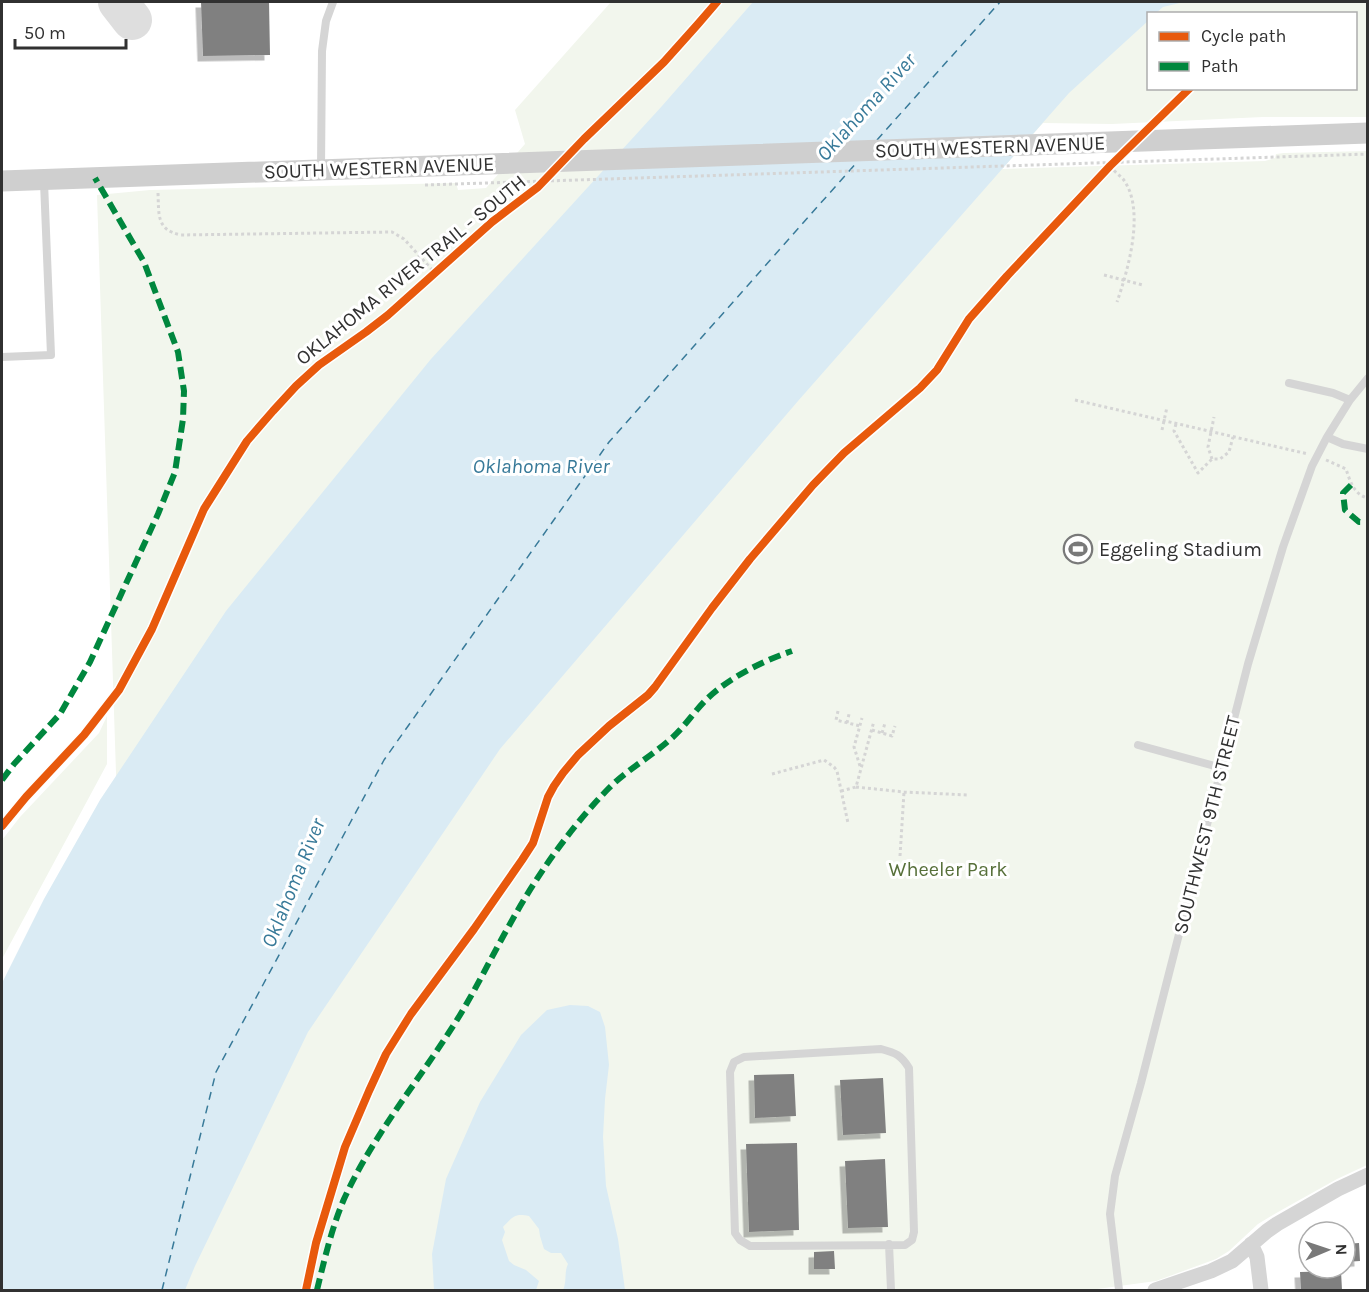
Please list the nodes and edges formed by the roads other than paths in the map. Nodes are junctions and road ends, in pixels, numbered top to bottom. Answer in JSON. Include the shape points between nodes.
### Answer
{"nodes":[{"id":1,"x":333,"y":2,"type":"edge"},
{"id":2,"x":1368,"y":134,"type":"edge"},
{"id":3,"x":321,"y":170,"type":"junction"},
{"id":4,"x":44,"y":180,"type":"junction"},
{"id":5,"x":2,"y":181,"type":"edge"},
{"id":6,"x":2,"y":357,"type":"edge"},
{"id":7,"x":1368,"y":378,"type":"edge"},
{"id":8,"x":1289,"y":382,"type":"dead end"},
{"id":9,"x":1350,"y":400,"type":"junction"},
{"id":10,"x":1327,"y":437,"type":"junction"},
{"id":11,"x":1368,"y":449,"type":"edge"},
{"id":12,"x":1138,"y":745,"type":"dead end"},
{"id":13,"x":1222,"y":768,"type":"junction"},
{"id":14,"x":1368,"y":1175,"type":"edge"},
{"id":15,"x":889,"y":1244,"type":"junction"},
{"id":16,"x":1251,"y":1244,"type":"junction"},
{"id":17,"x":891,"y":1290,"type":"edge"},
{"id":18,"x":1119,"y":1290,"type":"edge"},
{"id":19,"x":1155,"y":1290,"type":"edge"},
{"id":20,"x":1261,"y":1290,"type":"edge"}],
"edges":[{"from":1,"to":3,"type":"lane","via":[[322,51]]},
{"from":2,"to":3,"type":"main road","name":"SOUTH WESTERN AVENUE"},
{"from":3,"to":4,"type":"main road","name":"SOUTH WESTERN AVENUE"},
{"from":4,"to":5,"type":"main road","name":"SOUTH WESTERN AVENUE"},
{"from":4,"to":6,"type":"lane","via":[[51,355]]},
{"from":7,"to":9,"type":"lane","name":"SOUTHWEST 9TH STREET"},
{"from":8,"to":9,"type":"lane"},
{"from":9,"to":10,"type":"lane","name":"SOUTHWEST 9TH STREET"},
{"from":10,"to":11,"type":"lane"},
{"from":10,"to":13,"type":"lane","name":"SOUTHWEST 9TH STREET","via":[[1283,548]]},
{"from":12,"to":13,"type":"lane"},
{"from":13,"to":18,"type":"lane","name":"SOUTHWEST 9TH STREET","via":[[1115,1176],[1110,1214]]},
{"from":14,"to":16,"type":"street","via":[[1302,1209]]},
{"from":15,"to":15,"type":"lane","via":[[905,1245],[914,1232],[909,1068],[903,1059],[881,1049],[744,1057],[734,1062],[730,1072],[735,1233],[740,1240],[750,1246]]},
{"from":15,"to":17,"type":"lane"},
{"from":16,"to":19,"type":"street","via":[[1232,1261]]},
{"from":16,"to":20,"type":"street","via":[[1257,1257]]}]}
